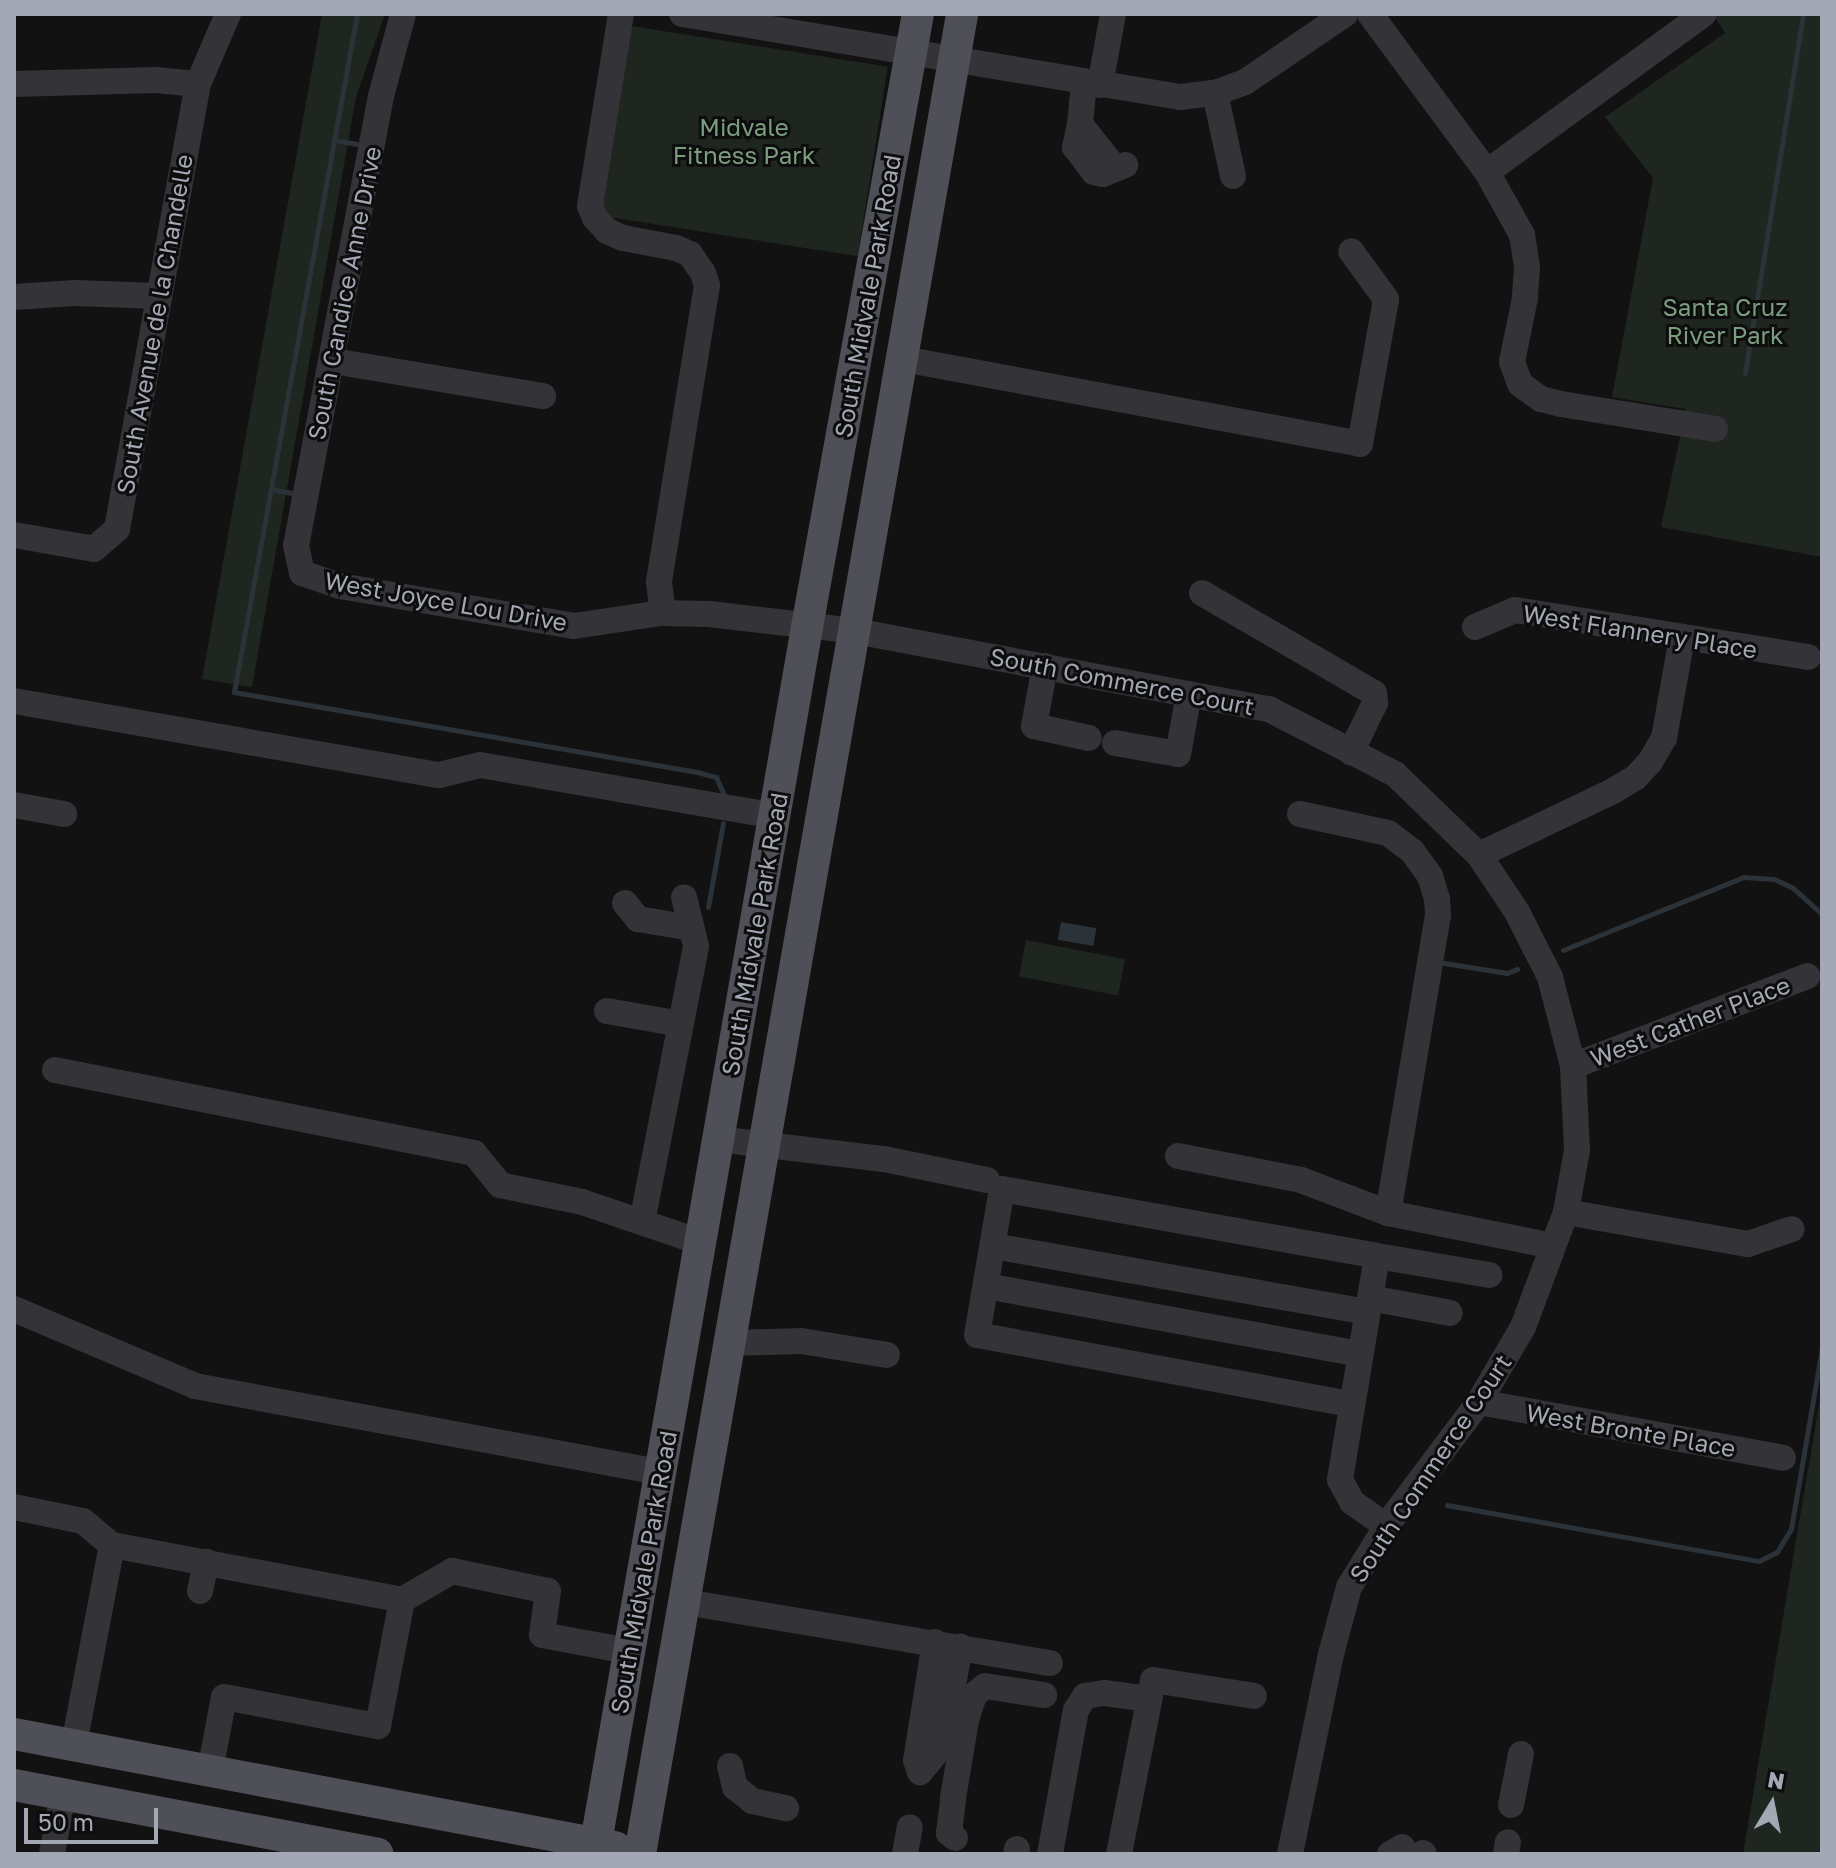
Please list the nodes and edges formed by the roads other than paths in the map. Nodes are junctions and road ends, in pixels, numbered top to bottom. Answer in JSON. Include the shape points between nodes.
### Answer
{"nodes":[{"id":1,"x":228,"y":14,"type":"edge"},
{"id":2,"x":403,"y":14,"type":"edge"},
{"id":3,"x":621,"y":14,"type":"edge"},
{"id":4,"x":682,"y":14,"type":"edge"},
{"id":5,"x":918,"y":14,"type":"edge"},
{"id":6,"x":962,"y":14,"type":"edge"},
{"id":7,"x":1113,"y":14,"type":"edge"},
{"id":8,"x":1345,"y":14,"type":"edge"},
{"id":9,"x":1370,"y":14,"type":"edge"},
{"id":10,"x":1704,"y":15,"type":"edge"},
{"id":11,"x":759,"y":20,"type":"edge"},
{"id":12,"x":912,"y":51,"type":"junction"},
{"id":13,"x":954,"y":60,"type":"junction"},
{"id":14,"x":14,"y":84,"type":"edge"},
{"id":15,"x":198,"y":84,"type":"junction"},
{"id":16,"x":1092,"y":84,"type":"junction"},
{"id":17,"x":1215,"y":93,"type":"junction"},
{"id":18,"x":1117,"y":163,"type":"dead end"},
{"id":19,"x":1487,"y":172,"type":"junction"},
{"id":20,"x":1233,"y":176,"type":"dead end"},
{"id":21,"x":1351,"y":251,"type":"dead end"},
{"id":22,"x":158,"y":296,"type":"junction"},
{"id":23,"x":14,"y":297,"type":"edge"},
{"id":24,"x":903,"y":359,"type":"junction"},
{"id":25,"x":333,"y":361,"type":"junction"},
{"id":26,"x":543,"y":396,"type":"dead end"},
{"id":27,"x":1715,"y":429,"type":"dead end"},
{"id":28,"x":14,"y":535,"type":"edge"},
{"id":29,"x":302,"y":573,"type":"joint"},
{"id":30,"x":1202,"y":593,"type":"dead end"},
{"id":31,"x":663,"y":613,"type":"junction"},
{"id":32,"x":1475,"y":627,"type":"dead end"},
{"id":33,"x":830,"y":629,"type":"junction"},
{"id":34,"x":1682,"y":638,"type":"junction"},
{"id":35,"x":1808,"y":657,"type":"dead end"},
{"id":36,"x":1045,"y":666,"type":"junction"},
{"id":37,"x":1189,"y":694,"type":"junction"},
{"id":38,"x":14,"y":701,"type":"edge"},
{"id":39,"x":1089,"y":738,"type":"dead end"},
{"id":40,"x":1115,"y":743,"type":"dead end"},
{"id":41,"x":1351,"y":752,"type":"junction"},
{"id":42,"x":14,"y":805,"type":"edge"},
{"id":43,"x":64,"y":814,"type":"dead end"},
{"id":44,"x":1300,"y":814,"type":"dead end"},
{"id":45,"x":774,"y":816,"type":"junction"},
{"id":46,"x":1479,"y":855,"type":"junction"},
{"id":47,"x":684,"y":897,"type":"dead end"},
{"id":48,"x":625,"y":903,"type":"dead end"},
{"id":49,"x":691,"y":928,"type":"junction"},
{"id":50,"x":1807,"y":976,"type":"dead end"},
{"id":51,"x":607,"y":1011,"type":"dead end"},
{"id":52,"x":681,"y":1024,"type":"junction"},
{"id":53,"x":1573,"y":1066,"type":"junction"},
{"id":54,"x":55,"y":1070,"type":"dead end"},
{"id":55,"x":718,"y":1139,"type":"junction"},
{"id":56,"x":765,"y":1146,"type":"junction"},
{"id":57,"x":1178,"y":1156,"type":"dead end"},
{"id":58,"x":987,"y":1180,"type":"dead end"},
{"id":59,"x":1566,"y":1212,"type":"junction"},
{"id":60,"x":1388,"y":1213,"type":"junction"},
{"id":61,"x":642,"y":1222,"type":"junction"},
{"id":62,"x":1792,"y":1229,"type":"dead end"},
{"id":63,"x":700,"y":1242,"type":"junction"},
{"id":64,"x":993,"y":1246,"type":"junction"},
{"id":65,"x":1553,"y":1246,"type":"junction"},
{"id":66,"x":1377,"y":1256,"type":"junction"},
{"id":67,"x":1489,"y":1275,"type":"dead end"},
{"id":68,"x":986,"y":1286,"type":"junction"},
{"id":69,"x":1369,"y":1305,"type":"junction"},
{"id":70,"x":14,"y":1309,"type":"edge"},
{"id":71,"x":1450,"y":1313,"type":"dead end"},
{"id":72,"x":731,"y":1343,"type":"junction"},
{"id":73,"x":1360,"y":1354,"type":"junction"},
{"id":74,"x":887,"y":1355,"type":"dead end"},
{"id":75,"x":1479,"y":1402,"type":"junction"},
{"id":76,"x":1350,"y":1404,"type":"junction"},
{"id":77,"x":1783,"y":1458,"type":"dead end"},
{"id":78,"x":660,"y":1472,"type":"junction"},
{"id":79,"x":14,"y":1507,"type":"edge"},
{"id":80,"x":1386,"y":1526,"type":"junction"},
{"id":81,"x":112,"y":1545,"type":"junction"},
{"id":82,"x":206,"y":1562,"type":"junction"},
{"id":83,"x":200,"y":1591,"type":"dead end"},
{"id":84,"x":402,"y":1600,"type":"junction"},
{"id":85,"x":685,"y":1602,"type":"junction"},
{"id":86,"x":948,"y":1645,"type":"junction"},
{"id":87,"x":628,"y":1651,"type":"junction"},
{"id":88,"x":1050,"y":1663,"type":"dead end"},
{"id":89,"x":1044,"y":1695,"type":"dead end"},
{"id":90,"x":1254,"y":1696,"type":"dead end"},
{"id":91,"x":1149,"y":1699,"type":"junction"},
{"id":92,"x":14,"y":1734,"type":"edge"},
{"id":93,"x":74,"y":1745,"type":"junction"},
{"id":94,"x":1521,"y":1754,"type":"dead end"},
{"id":95,"x":730,"y":1766,"type":"dead end"},
{"id":96,"x":210,"y":1771,"type":"junction"},
{"id":97,"x":920,"y":1772,"type":"dead end"},
{"id":98,"x":14,"y":1785,"type":"edge"},
{"id":99,"x":63,"y":1794,"type":"junction"},
{"id":100,"x":1511,"y":1805,"type":"dead end"},
{"id":101,"x":786,"y":1808,"type":"dead end"},
{"id":102,"x":910,"y":1827,"type":"dead end"},
{"id":103,"x":955,"y":1838,"type":"dead end"},
{"id":104,"x":260,"y":1843,"type":"edge"},
{"id":105,"x":595,"y":1849,"type":"edge"},
{"id":106,"x":645,"y":1853,"type":"edge"},
{"id":107,"x":52,"y":1854,"type":"edge"},
{"id":108,"x":378,"y":1854,"type":"edge"},
{"id":109,"x":905,"y":1854,"type":"edge"},
{"id":110,"x":1050,"y":1854,"type":"edge"},
{"id":111,"x":1119,"y":1854,"type":"edge"},
{"id":112,"x":1290,"y":1854,"type":"edge"}],
"edges":[{"from":1,"to":15,"type":"street","name":"South Avenue de la Chandelle"},
{"from":2,"to":25,"type":"street","name":"South Candice Anne Drive","via":[[381,96]]},
{"from":3,"to":31,"type":"street","via":[[590,206],[607,231],[690,254],[707,285],[659,582]]},
{"from":4,"to":11,"type":"street"},
{"from":5,"to":12,"type":"main road","name":"South Midvale Park Road"},
{"from":6,"to":13,"type":"main road","name":"South Midvale Park Road"},
{"from":7,"to":16,"type":"street"},
{"from":8,"to":17,"type":"street","via":[[1267,69]]},
{"from":9,"to":19,"type":"street"},
{"from":10,"to":19,"type":"street"},
{"from":11,"to":12,"type":"street"},
{"from":12,"to":13,"type":"street"},
{"from":12,"to":33,"type":"main road","name":"South Midvale Park Road"},
{"from":13,"to":16,"type":"street"},
{"from":13,"to":24,"type":"main road","name":"South Midvale Park Road"},
{"from":14,"to":15,"type":"street"},
{"from":15,"to":22,"type":"street","name":"South Avenue de la Chandelle"},
{"from":16,"to":17,"type":"street","via":[[1180,97]]},
{"from":16,"to":18,"type":"street","via":[[1080,124]]},
{"from":17,"to":20,"type":"street"},
{"from":19,"to":27,"type":"street","via":[[1522,235],[1527,267],[1512,362],[1514,389],[1561,404]]},
{"from":21,"to":24,"type":"street","via":[[1386,299],[1360,444]]},
{"from":22,"to":23,"type":"street"},
{"from":22,"to":28,"type":"street","name":"South Avenue de la Chandelle","via":[[117,529],[94,549]]},
{"from":24,"to":33,"type":"main road","name":"South Midvale Park Road"},
{"from":25,"to":26,"type":"street"},
{"from":25,"to":29,"type":"street","name":"South Candice Anne Drive","via":[[296,545]]},
{"from":29,"to":31,"type":"street","name":"West Joyce Lou Drive","via":[[340,586],[574,626]]},
{"from":30,"to":41,"type":"street","via":[[1374,693],[1375,703]]},
{"from":31,"to":33,"type":"street","name":"West Joyce Lou Drive"},
{"from":32,"to":34,"type":"street","name":"West Flannery Place","via":[[1515,610]]},
{"from":33,"to":36,"type":"street","name":"South Commerce Court"},
{"from":33,"to":45,"type":"main road","name":"South Midvale Park Road"},
{"from":33,"to":56,"type":"main road","name":"South Midvale Park Road"},
{"from":34,"to":35,"type":"street","name":"West Flannery Place"},
{"from":34,"to":46,"type":"street","via":[[1664,738],[1650,762],[1613,791]]},
{"from":36,"to":37,"type":"street","name":"South Commerce Court"},
{"from":36,"to":39,"type":"street","via":[[1034,726]]},
{"from":37,"to":40,"type":"street","via":[[1178,754]]},
{"from":37,"to":41,"type":"street","name":"South Commerce Court","via":[[1269,709]]},
{"from":38,"to":45,"type":"street","via":[[439,775],[480,765]]},
{"from":41,"to":46,"type":"street","name":"South Commerce Court","via":[[1395,774]]},
{"from":42,"to":43,"type":"street"},
{"from":44,"to":60,"type":"street","via":[[1388,833],[1412,851],[1430,876],[1437,899]]},
{"from":45,"to":55,"type":"main road","name":"South Midvale Park Road"},
{"from":46,"to":53,"type":"street","name":"South Commerce Court","via":[[1517,912],[1550,977]]},
{"from":47,"to":49,"type":"street"},
{"from":48,"to":49,"type":"street","via":[[638,919]]},
{"from":49,"to":52,"type":"street","via":[[696,946]]},
{"from":50,"to":53,"type":"street","name":"West Cather Place"},
{"from":51,"to":52,"type":"street"},
{"from":52,"to":61,"type":"street"},
{"from":53,"to":59,"type":"street","name":"South Commerce Court","via":[[1577,1150]]},
{"from":54,"to":61,"type":"street","via":[[474,1153],[500,1185],[582,1202]]},
{"from":55,"to":56,"type":"street"},
{"from":55,"to":63,"type":"main road","name":"South Midvale Park Road"},
{"from":56,"to":58,"type":"street","via":[[884,1159]]},
{"from":56,"to":72,"type":"main road","name":"South Midvale Park Road"},
{"from":57,"to":60,"type":"street","via":[[1301,1180]]},
{"from":59,"to":62,"type":"street","via":[[1748,1244]]},
{"from":59,"to":65,"type":"street","name":"South Commerce Court"},
{"from":60,"to":65,"type":"street"},
{"from":61,"to":63,"type":"street"},
{"from":63,"to":78,"type":"main road","name":"South Midvale Park Road"},
{"from":64,"to":66,"type":"street","via":[[1002,1189]]},
{"from":64,"to":68,"type":"street"},
{"from":64,"to":69,"type":"street"},
{"from":65,"to":75,"type":"street","name":"South Commerce Court","via":[[1523,1327]]},
{"from":66,"to":67,"type":"street"},
{"from":66,"to":69,"type":"street"},
{"from":68,"to":73,"type":"street"},
{"from":68,"to":76,"type":"street","via":[[977,1335]]},
{"from":69,"to":71,"type":"street"},
{"from":69,"to":73,"type":"street"},
{"from":70,"to":78,"type":"street","via":[[195,1386]]},
{"from":72,"to":74,"type":"street","via":[[801,1341]]},
{"from":72,"to":85,"type":"main road","name":"South Midvale Park Road"},
{"from":73,"to":76,"type":"street"},
{"from":75,"to":77,"type":"street","name":"West Bronte Place"},
{"from":75,"to":80,"type":"street","name":"South Commerce Court"},
{"from":76,"to":80,"type":"street","via":[[1340,1480],[1352,1502]]},
{"from":78,"to":87,"type":"main road","name":"South Midvale Park Road"},
{"from":79,"to":81,"type":"street","via":[[83,1521]]},
{"from":80,"to":112,"type":"street","name":"South Commerce Court","via":[[1349,1587]]},
{"from":81,"to":82,"type":"street"},
{"from":81,"to":93,"type":"street"},
{"from":82,"to":83,"type":"street"},
{"from":82,"to":84,"type":"street"},
{"from":84,"to":87,"type":"street","via":[[452,1571],[548,1591],[542,1635]]},
{"from":84,"to":96,"type":"street","via":[[378,1726],[224,1697]]},
{"from":85,"to":86,"type":"street"},
{"from":85,"to":106,"type":"main road","name":"South Midvale Park Road"},
{"from":86,"to":88,"type":"street"},
{"from":86,"to":97,"type":"street","via":[[916,1760]]},
{"from":87,"to":105,"type":"main road","name":"South Midvale Park Road"},
{"from":89,"to":103,"type":"street","via":[[985,1686],[974,1695],[953,1798],[949,1833]]},
{"from":90,"to":91,"type":"street","via":[[1153,1680]]},
{"from":91,"to":110,"type":"street","via":[[1104,1693],[1085,1696],[1076,1710]]},
{"from":91,"to":111,"type":"street"},
{"from":92,"to":93,"type":"main road"},
{"from":93,"to":96,"type":"main road"},
{"from":93,"to":99,"type":"main road"},
{"from":94,"to":100,"type":"street"},
{"from":95,"to":101,"type":"street","via":[[735,1787],[752,1801]]},
{"from":96,"to":105,"type":"main road"},
{"from":98,"to":99,"type":"main road"},
{"from":99,"to":104,"type":"main road"},
{"from":99,"to":107,"type":"street"},
{"from":102,"to":109,"type":"street"},
{"from":104,"to":108,"type":"main road"},
{"from":105,"to":106,"type":"main road"}]}
